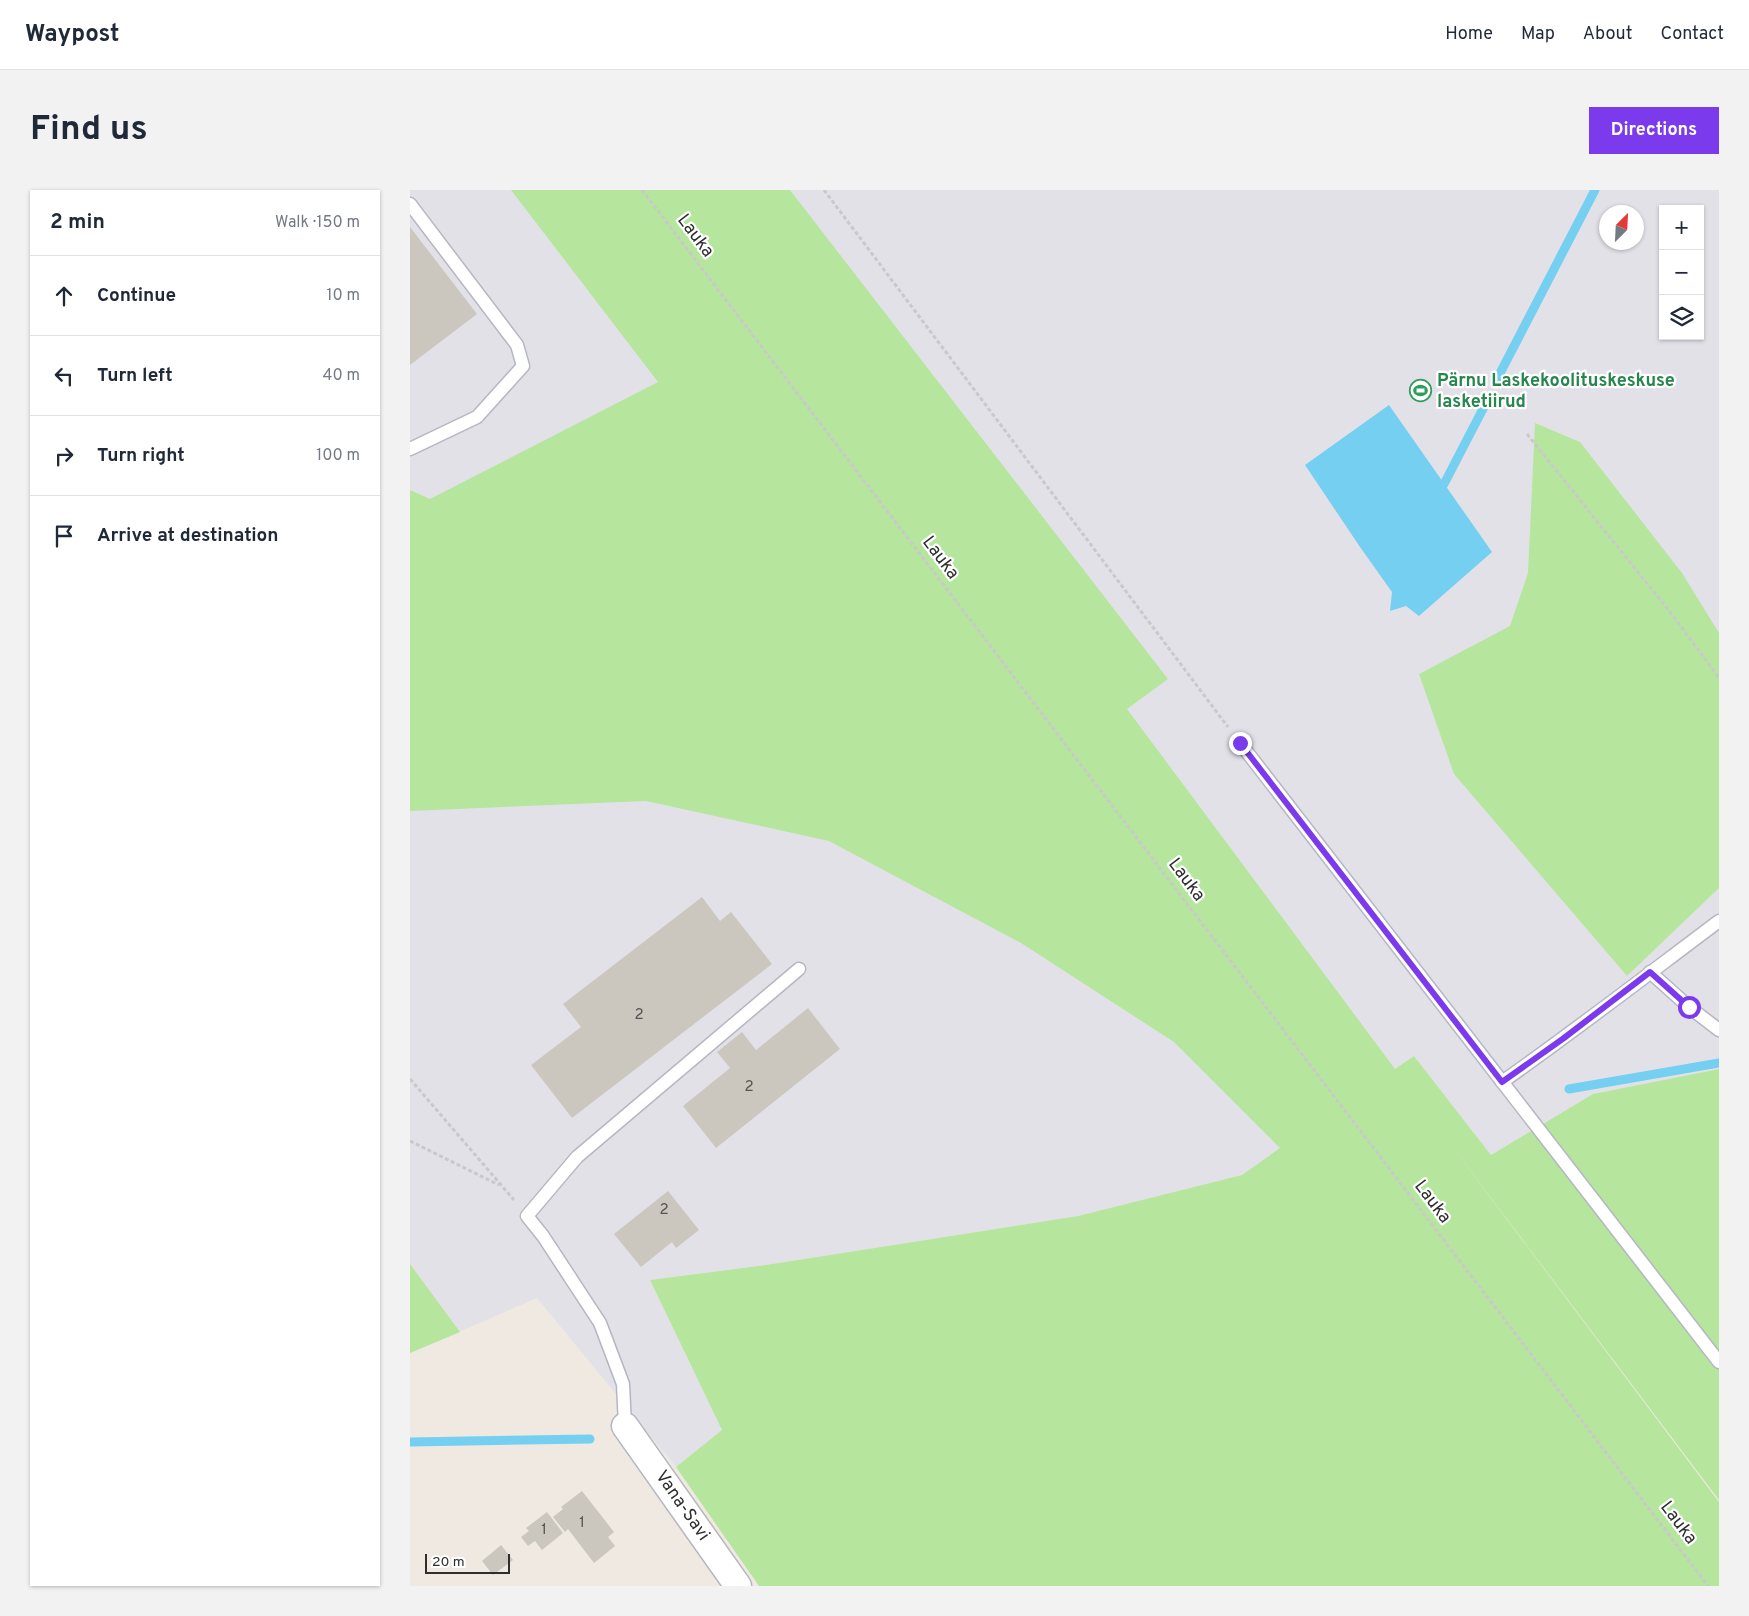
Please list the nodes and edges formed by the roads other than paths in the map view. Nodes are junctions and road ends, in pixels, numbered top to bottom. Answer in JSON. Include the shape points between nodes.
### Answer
{"nodes":[{"id":1,"x":410,"y":204,"type":"edge"},
{"id":2,"x":410,"y":449,"type":"edge"},
{"id":3,"x":1240,"y":743,"type":"road end"},
{"id":4,"x":1719,"y":921,"type":"edge"},
{"id":5,"x":799,"y":969,"type":"dead end"},
{"id":6,"x":1650,"y":972,"type":"junction"},
{"id":7,"x":1719,"y":1030,"type":"edge"},
{"id":8,"x":1502,"y":1082,"type":"junction"},
{"id":9,"x":1719,"y":1362,"type":"edge"},
{"id":10,"x":625,"y":1426,"type":"joint"},
{"id":11,"x":738,"y":1586,"type":"edge"}],
"edges":[{"from":1,"to":2,"type":"lane","via":[[516,345],[523,366],[477,417]]},
{"from":3,"to":8,"type":"lane"},
{"from":4,"to":6,"type":"lane"},
{"from":5,"to":10,"type":"lane","via":[[577,1157],[527,1216],[600,1323],[623,1384]]},
{"from":6,"to":7,"type":"lane"},
{"from":6,"to":8,"type":"lane"},
{"from":8,"to":9,"type":"lane"},
{"from":10,"to":11,"type":"street","name":"Vana-Savi"}]}
